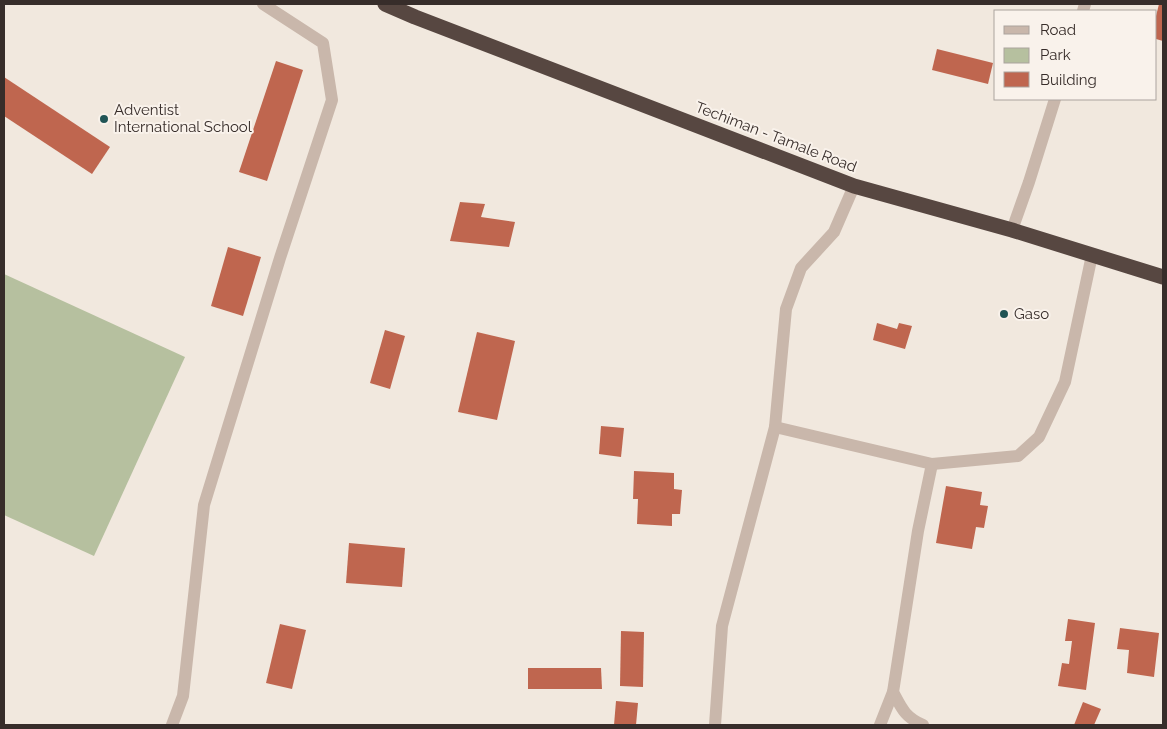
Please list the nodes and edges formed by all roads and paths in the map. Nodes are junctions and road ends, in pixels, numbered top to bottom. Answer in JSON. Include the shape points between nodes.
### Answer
{"nodes":[{"id":1,"x":263,"y":4,"type":"edge"},
{"id":2,"x":385,"y":4,"type":"edge"},
{"id":3,"x":1055,"y":100,"type":"edge"},
{"id":4,"x":854,"y":186,"type":"junction"},
{"id":5,"x":1012,"y":230,"type":"junction"},
{"id":6,"x":1092,"y":255,"type":"junction"},
{"id":7,"x":1163,"y":277,"type":"edge"},
{"id":8,"x":775,"y":426,"type":"junction"},
{"id":9,"x":932,"y":464,"type":"junction"},
{"id":10,"x":893,"y":692,"type":"junction"},
{"id":11,"x":172,"y":725,"type":"edge"},
{"id":12,"x":715,"y":725,"type":"edge"},
{"id":13,"x":880,"y":725,"type":"edge"},
{"id":14,"x":923,"y":725,"type":"edge"}],
"edges":[{"from":1,"to":11,"type":"street","via":[[323,43],[332,100],[204,505],[183,696]]},
{"from":2,"to":4,"type":"highway","name":"Techiman - Tamale Road"},
{"from":3,"to":5,"type":"street"},
{"from":4,"to":5,"type":"highway","name":"Techiman - Tamale Road"},
{"from":4,"to":8,"type":"street","via":[[834,232],[801,268],[786,309]]},
{"from":5,"to":6,"type":"highway","name":"Techiman - Tamale Road"},
{"from":6,"to":7,"type":"highway","name":"Techiman - Tamale Road"},
{"from":6,"to":9,"type":"street","via":[[1065,382],[1039,437],[1018,456]]},
{"from":8,"to":9,"type":"street"},
{"from":8,"to":12,"type":"street","via":[[722,626]]},
{"from":9,"to":10,"type":"street","via":[[918,531]]},
{"from":10,"to":13,"type":"street"},
{"from":10,"to":14,"type":"street","via":[[904,713]]}]}
